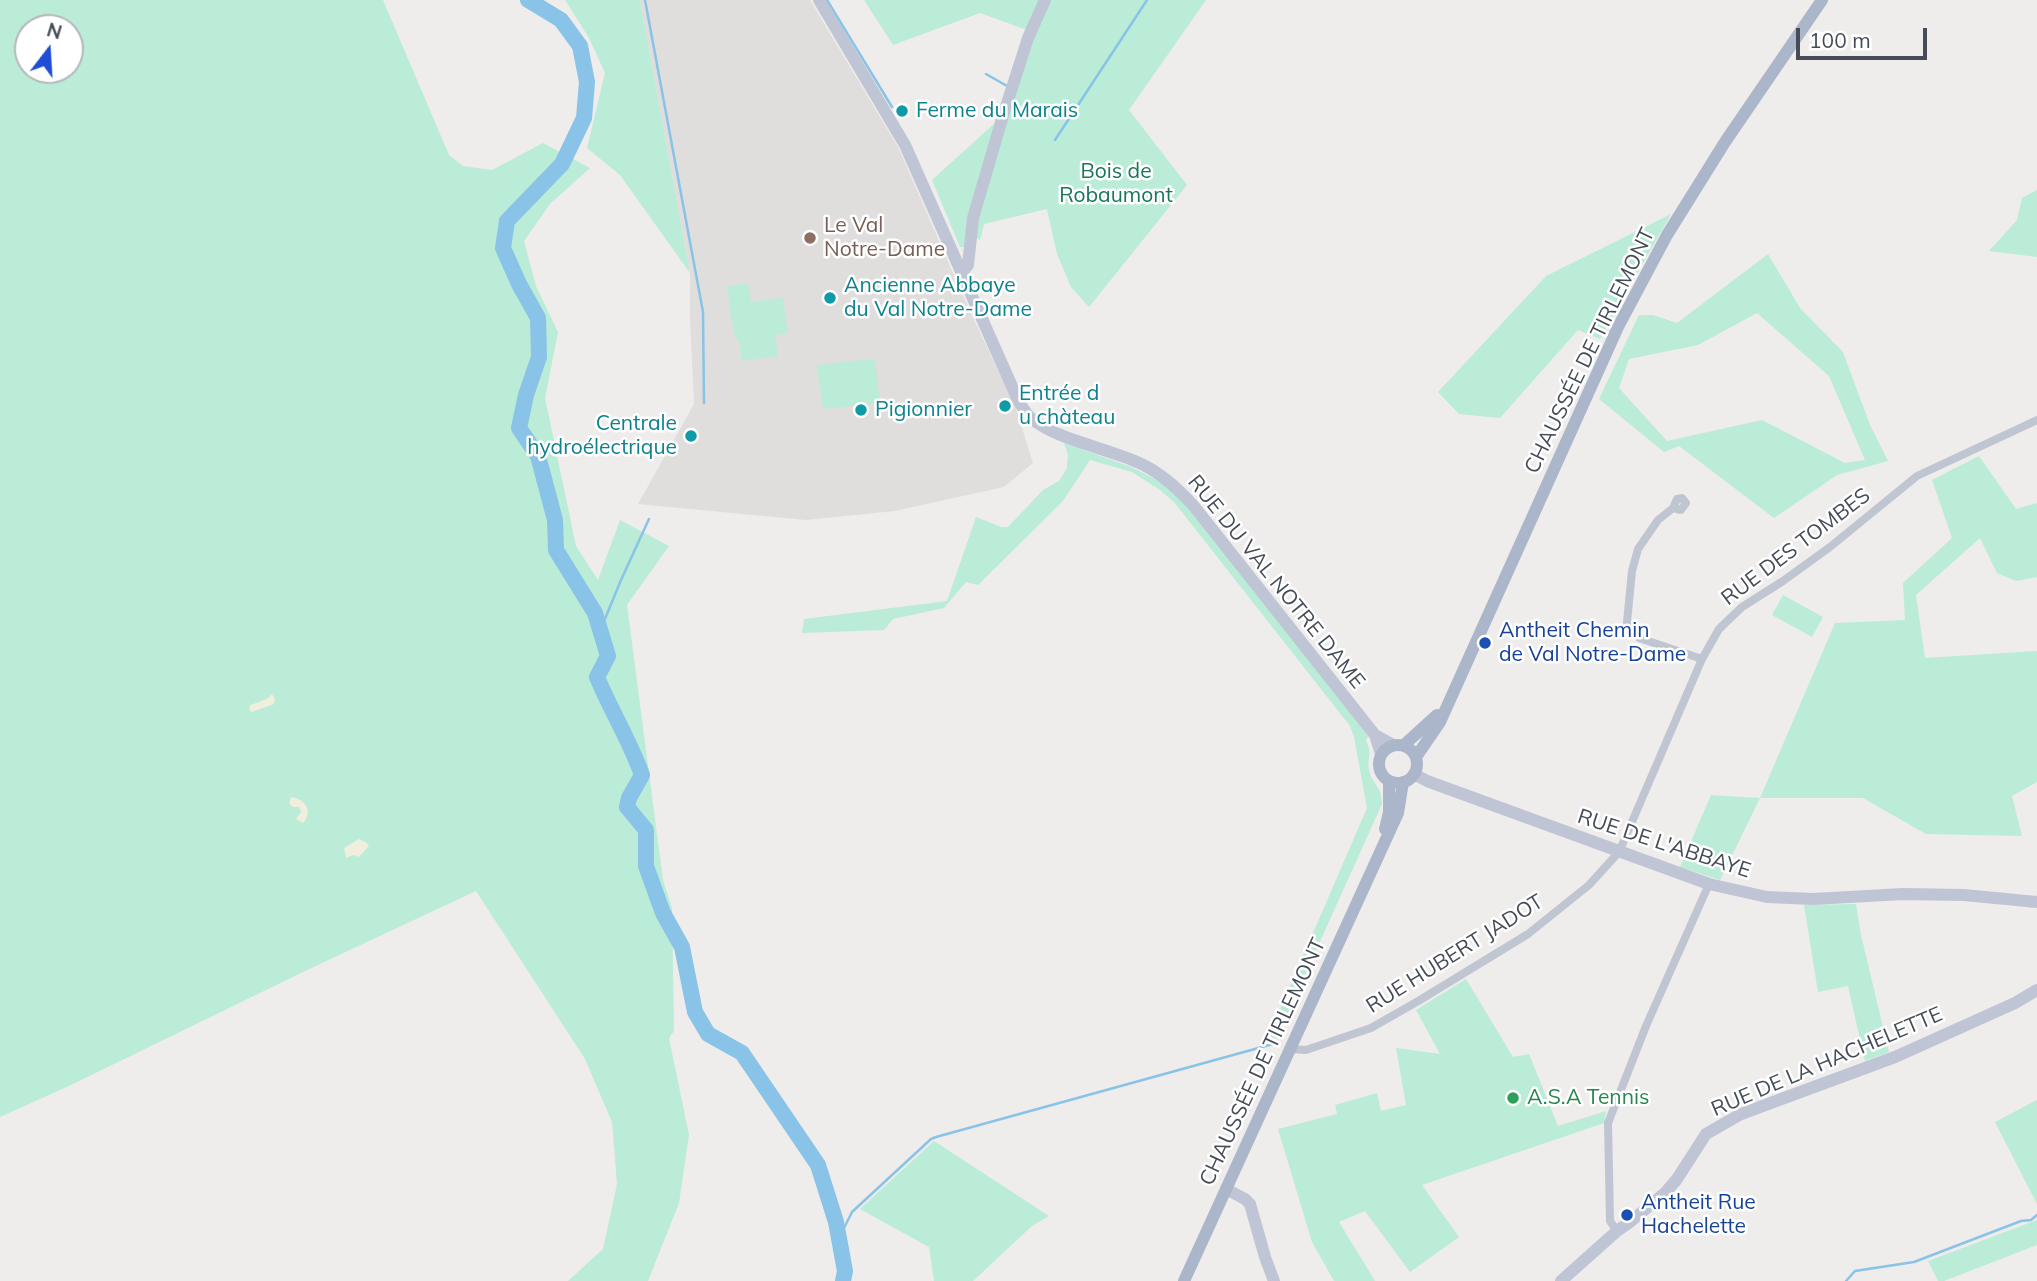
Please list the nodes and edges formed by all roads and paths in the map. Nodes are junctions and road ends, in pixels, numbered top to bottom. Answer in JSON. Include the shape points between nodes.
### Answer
{"nodes":[{"id":1,"x":819,"y":0,"type":"edge"},
{"id":2,"x":1045,"y":0,"type":"edge"},
{"id":3,"x":1822,"y":0,"type":"edge"},
{"id":4,"x":961,"y":274,"type":"junction"},
{"id":5,"x":2037,"y":419,"type":"edge"},
{"id":6,"x":1673,"y":508,"type":"dead end"},
{"id":7,"x":1702,"y":659,"type":"junction"},
{"id":8,"x":1448,"y":702,"type":"junction"},
{"id":9,"x":1375,"y":735,"type":"junction"},
{"id":10,"x":1399,"y":745,"type":"junction"},
{"id":11,"x":1381,"y":754,"type":"junction"},
{"id":12,"x":1416,"y":757,"type":"junction"},
{"id":13,"x":1409,"y":778,"type":"junction"},
{"id":14,"x":1390,"y":781,"type":"junction"},
{"id":15,"x":1619,"y":852,"type":"junction"},
{"id":16,"x":1377,"y":858,"type":"junction"},
{"id":17,"x":1709,"y":884,"type":"junction"},
{"id":18,"x":2037,"y":902,"type":"edge"},
{"id":19,"x":2037,"y":990,"type":"edge"},
{"id":20,"x":1290,"y":1049,"type":"junction"},
{"id":21,"x":1226,"y":1189,"type":"junction"},
{"id":22,"x":1617,"y":1231,"type":"junction"},
{"id":23,"x":1184,"y":1281,"type":"edge"},
{"id":24,"x":1274,"y":1281,"type":"edge"},
{"id":25,"x":1561,"y":1281,"type":"edge"}],
"edges":[{"from":1,"to":4,"type":"street","name":"RUE DU VAL NOTRE DAME","via":[[905,145]]},
{"from":2,"to":4,"type":"street","via":[[1002,119],[973,218],[968,265]]},
{"from":3,"to":8,"type":"main road","name":"CHAUSSÉE DE TIRLEMONT","via":[[1667,235],[1618,327]]},
{"from":4,"to":9,"type":"street","name":"RUE DU VAL NOTRE DAME","via":[[1018,400],[1032,419],[1147,467],[1181,492]]},
{"from":5,"to":7,"type":"street","name":"RUE DES TOMBES","via":[[1917,476],[1830,547],[1742,607],[1719,629]]},
{"from":6,"to":7,"type":"street","via":[[1658,520],[1638,549],[1627,622],[1639,638]]},
{"from":7,"to":15,"type":"street","name":"RUE DES TOMBES"},
{"from":8,"to":10,"type":"main road","name":"CHAUSSÉE DE TIRLEMONT"},
{"from":8,"to":12,"type":"main road","name":"CHAUSSÉE DE TIRLEMONT"},
{"from":9,"to":10,"type":"street","name":"RUE DU VAL NOTRE DAME"},
{"from":9,"to":11,"type":"street","name":"RUE DU VAL NOTRE DAME"},
{"from":10,"to":11,"type":"main road","name":"CHAUSSÉE DE TIRLEMONT"},
{"from":10,"to":12,"type":"main road"},
{"from":11,"to":14,"type":"main road","name":"CHAUSSÉE DE TIRLEMONT","via":[[1379,769]]},
{"from":12,"to":13,"type":"main road","name":"CHAUSSÉE DE TIRLEMONT"},
{"from":13,"to":14,"type":"main road"},
{"from":13,"to":15,"type":"street","name":"RUE DE L'ABBAYE"},
{"from":13,"to":16,"type":"main road","name":"CHAUSSÉE DE TIRLEMONT"},
{"from":14,"to":16,"type":"main road","name":"CHAUSSÉE DE TIRLEMONT","via":[[1389,812]]},
{"from":15,"to":17,"type":"street","name":"RUE DE L'ABBAYE"},
{"from":15,"to":20,"type":"street","name":"RUE HUBERT JADOT","via":[[1589,885],[1528,934],[1420,1000],[1371,1028],[1306,1050]]},
{"from":16,"to":20,"type":"main road","name":"CHAUSSÉE DE TIRLEMONT"},
{"from":17,"to":18,"type":"street","name":"RUE DE L'ABBAYE","via":[[1767,897],[1964,895]]},
{"from":17,"to":22,"type":"street","via":[[1608,1123],[1610,1221]]},
{"from":19,"to":22,"type":"street","name":"RUE DE LA HACHELETTE","via":[[1895,1057],[1741,1114],[1706,1134],[1666,1192]]},
{"from":20,"to":21,"type":"main road","name":"CHAUSSÉE DE TIRLEMONT"},
{"from":21,"to":23,"type":"main road","name":"CHAUSSÉE DE TIRLEMONT"},
{"from":21,"to":24,"type":"street","via":[[1250,1204]]},
{"from":22,"to":25,"type":"street","name":"RUE DE LA HACHELETTE"}]}
